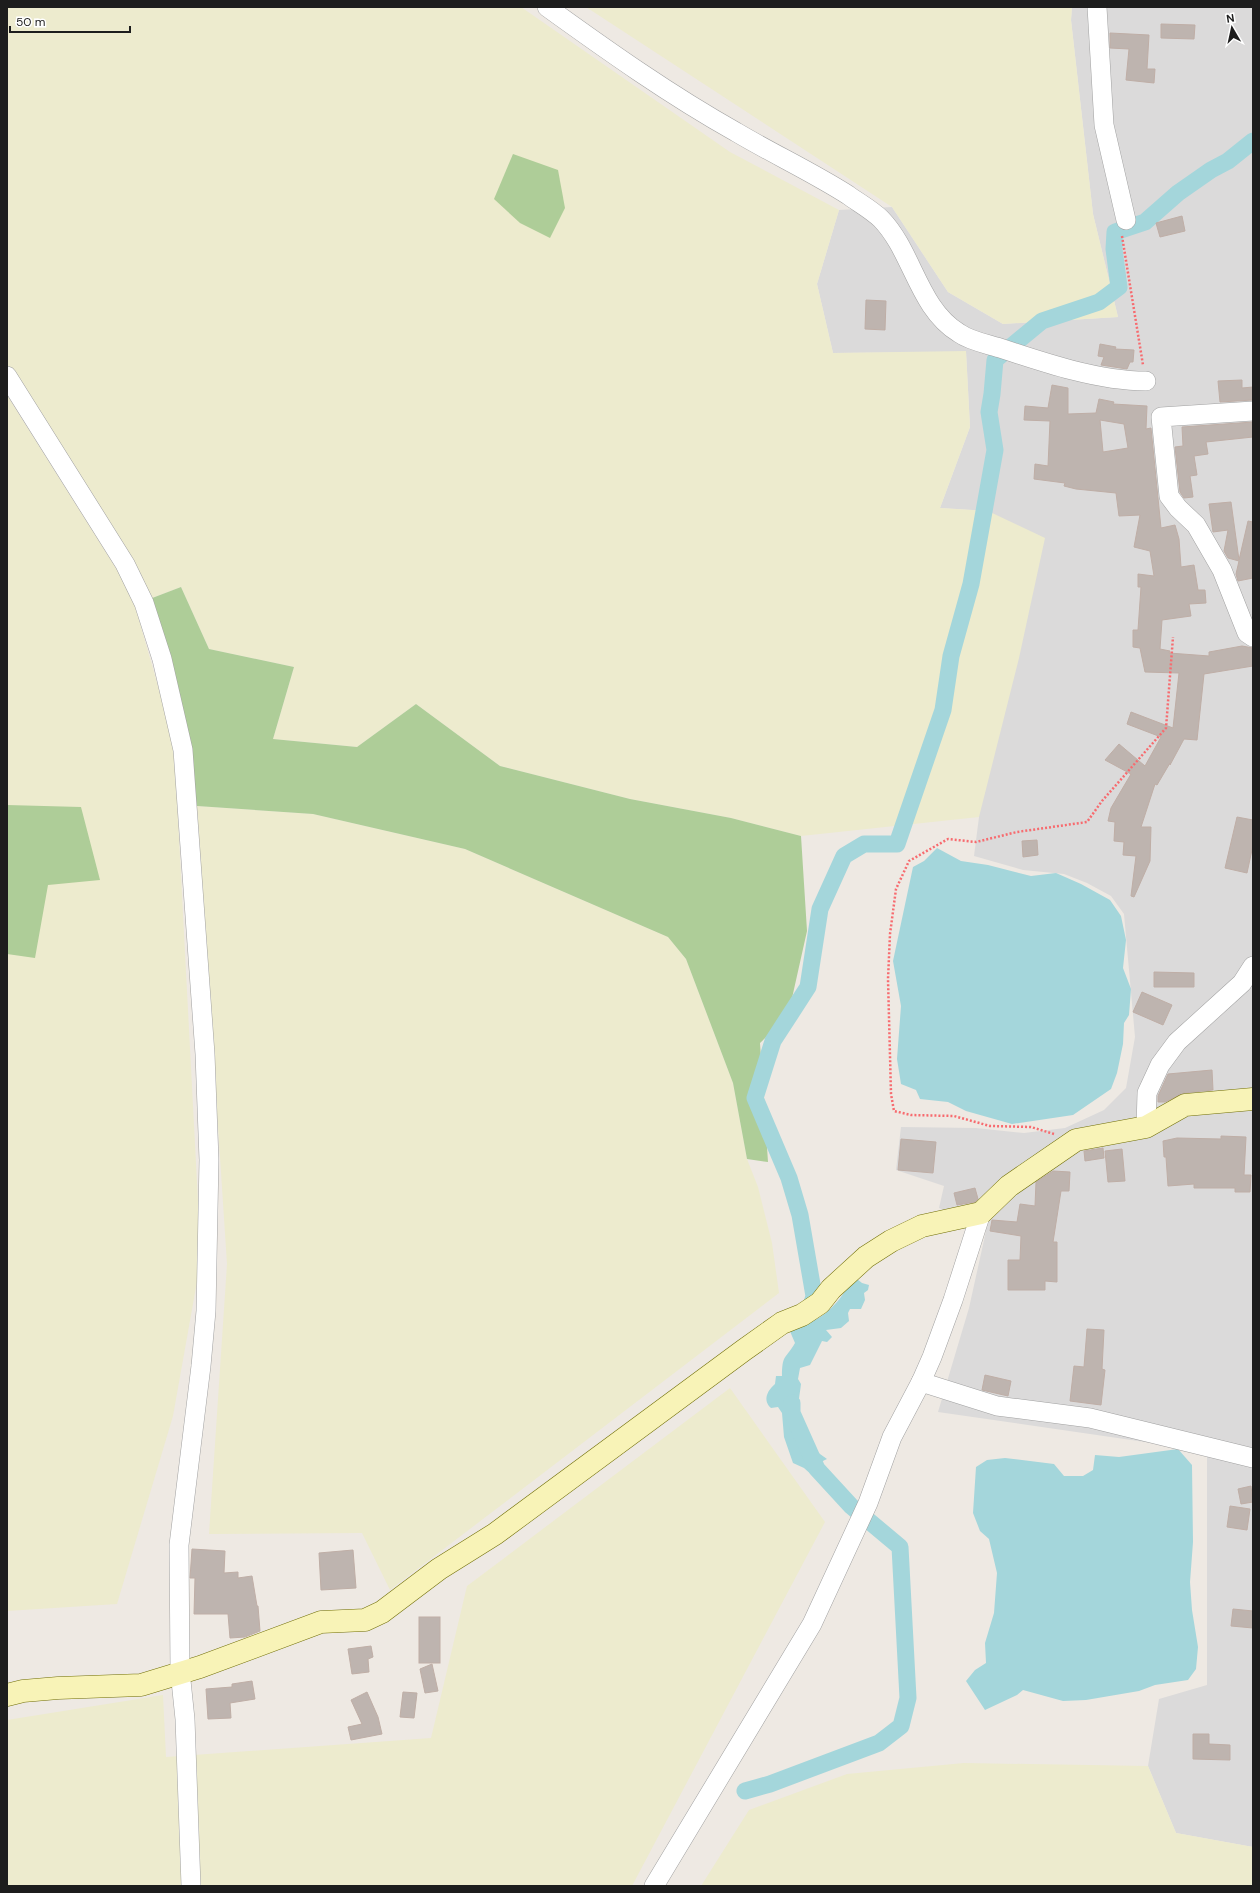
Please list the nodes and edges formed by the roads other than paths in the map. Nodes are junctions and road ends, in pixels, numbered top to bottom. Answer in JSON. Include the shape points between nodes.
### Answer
{"nodes":[{"id":1,"x":546,"y":7,"type":"edge"},
{"id":2,"x":1097,"y":7,"type":"edge"},
{"id":3,"x":1123,"y":226,"type":"road end"},
{"id":4,"x":7,"y":376,"type":"edge"},
{"id":5,"x":1146,"y":381,"type":"road end"},
{"id":6,"x":1253,"y":411,"type":"edge"},
{"id":7,"x":1253,"y":637,"type":"edge"},
{"id":8,"x":1253,"y":966,"type":"edge"},
{"id":9,"x":1253,"y":1099,"type":"edge"},
{"id":10,"x":1146,"y":1127,"type":"junction"},
{"id":11,"x":981,"y":1213,"type":"junction"},
{"id":12,"x":921,"y":1382,"type":"junction"},
{"id":13,"x":1253,"y":1458,"type":"edge"},
{"id":14,"x":180,"y":1671,"type":"junction"},
{"id":15,"x":7,"y":1695,"type":"edge"},
{"id":16,"x":191,"y":1886,"type":"edge"},
{"id":17,"x":654,"y":1886,"type":"edge"}],
"edges":[{"from":1,"to":5,"type":"street","via":[[664,89],[866,207],[881,219],[933,306],[947,324],[960,334],[1027,358],[1099,377]]},
{"from":2,"to":3,"type":"street","via":[[1104,125]]},
{"from":4,"to":14,"type":"street","via":[[125,564],[144,604],[162,659],[183,750],[205,1054],[209,1160],[206,1311],[202,1366],[179,1545]]},
{"from":6,"to":7,"type":"street","via":[[1161,417],[1170,496],[1178,508],[1196,524],[1222,570],[1248,633]]},
{"from":8,"to":10,"type":"street","via":[[1242,984],[1177,1042],[1160,1065],[1147,1093]]},
{"from":9,"to":10,"type":"street","via":[[1185,1105]]},
{"from":10,"to":11,"type":"street","via":[[1076,1140],[1009,1186]]},
{"from":11,"to":12,"type":"street","via":[[954,1300]]},
{"from":11,"to":14,"type":"street","via":[[922,1226],[884,1245],[837,1283],[820,1303],[782,1324],[744,1350],[495,1534],[439,1569],[382,1612],[365,1620],[321,1622],[200,1667]]},
{"from":12,"to":13,"type":"street","via":[[997,1406],[1090,1418]]},
{"from":12,"to":17,"type":"street","via":[[892,1437],[868,1503],[812,1624]]},
{"from":14,"to":15,"type":"street","via":[[141,1685],[58,1688]]},
{"from":14,"to":16,"type":"street","via":[[185,1719]]}]}
